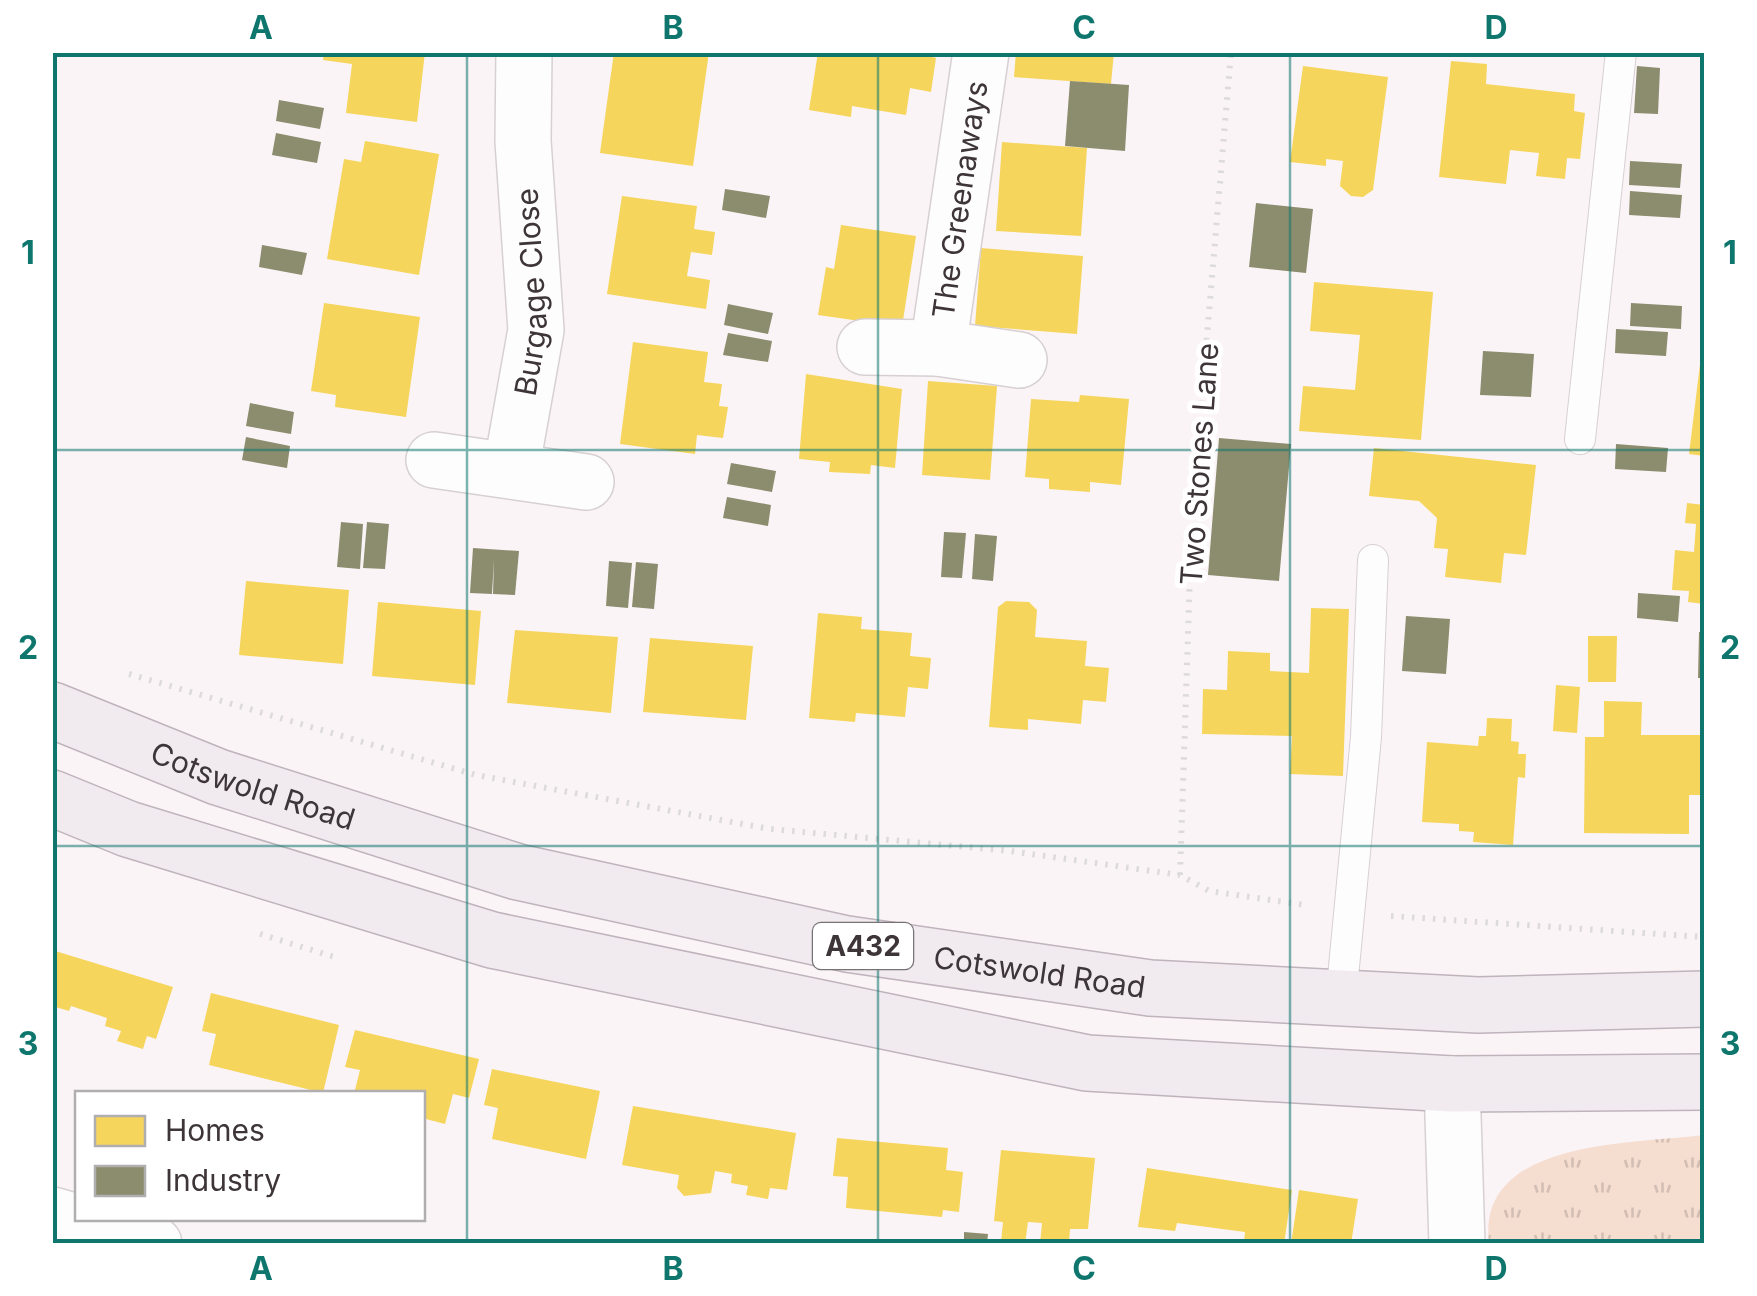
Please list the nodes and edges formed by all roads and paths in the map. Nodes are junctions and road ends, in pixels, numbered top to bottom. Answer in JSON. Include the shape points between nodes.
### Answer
{"nodes":[{"id":1,"x":524,"y":52,"type":"edge"},
{"id":2,"x":980,"y":52,"type":"edge"},
{"id":3,"x":1232,"y":52,"type":"edge"},
{"id":4,"x":1621,"y":52,"type":"edge"},
{"id":5,"x":864,"y":347,"type":"dead end"},
{"id":6,"x":938,"y":348,"type":"junction"},
{"id":7,"x":1019,"y":360,"type":"dead end"},
{"id":8,"x":1580,"y":440,"type":"dead end"},
{"id":9,"x":434,"y":460,"type":"dead end"},
{"id":10,"x":511,"y":470,"type":"junction"},
{"id":11,"x":586,"y":482,"type":"dead end"},
{"id":12,"x":1373,"y":560,"type":"dead end"},
{"id":13,"x":116,"y":670,"type":"dead end"},
{"id":14,"x":52,"y":710,"type":"edge"},
{"id":15,"x":52,"y":798,"type":"edge"},
{"id":16,"x":1180,"y":876,"type":"junction"},
{"id":17,"x":1350,"y":912,"type":"junction"},
{"id":18,"x":1704,"y":937,"type":"edge"},
{"id":19,"x":1341,"y":998,"type":"junction"},
{"id":20,"x":1704,"y":999,"type":"edge"},
{"id":21,"x":1704,"y":1082,"type":"edge"},
{"id":22,"x":1452,"y":1084,"type":"junction"},
{"id":23,"x":52,"y":1215,"type":"edge"},
{"id":24,"x":154,"y":1244,"type":"edge"},
{"id":25,"x":1457,"y":1244,"type":"edge"}],
"edges":[{"from":1,"to":10,"type":"street","name":"Burgage Close","via":[[522,141],[536,330]]},
{"from":2,"to":6,"type":"street","name":"The Greenaways"},
{"from":3,"to":16,"type":"path","name":"Two Stones Lane","via":[[1192,514]]},
{"from":4,"to":8,"type":"lane"},
{"from":5,"to":6,"type":"street","name":"The Greenaways"},
{"from":6,"to":7,"type":"street","name":"The Greenaways"},
{"from":9,"to":10,"type":"street"},
{"from":10,"to":11,"type":"street"},
{"from":12,"to":17,"type":"lane"},
{"from":13,"to":16,"type":"path","via":[[476,775],[770,828],[1010,851]]},
{"from":14,"to":19,"type":"main road","name":"Cotswold Road","number":"A432","via":[[218,777],[518,872],[848,944],[1150,988]]},
{"from":15,"to":22,"type":"main road","number":"A432","via":[[128,828],[492,940],[739,994],[1086,1063]]},
{"from":16,"to":17,"type":"path","via":[[1209,891]]},
{"from":17,"to":18,"type":"path"},
{"from":17,"to":19,"type":"lane"},
{"from":19,"to":20,"type":"main road","name":"Cotswold Road","number":"A432","via":[[1478,1005]]},
{"from":21,"to":22,"type":"main road","number":"A432"},
{"from":22,"to":25,"type":"street"},
{"from":23,"to":24,"type":"street"}]}
